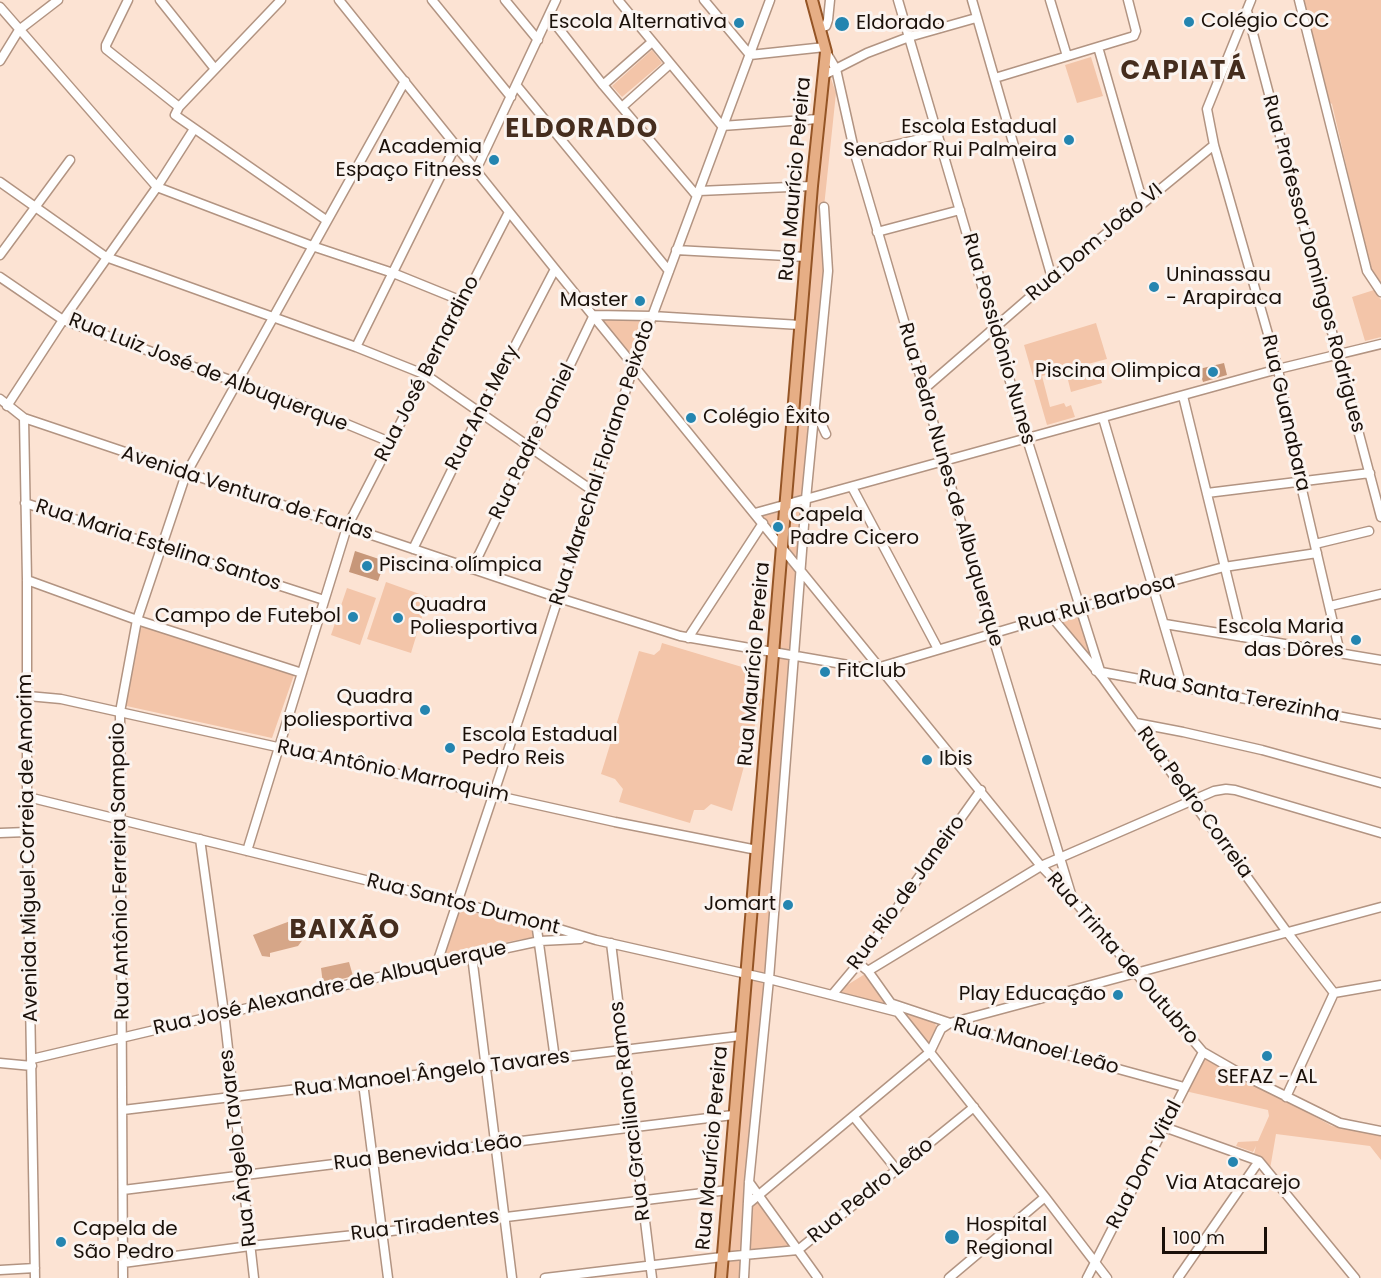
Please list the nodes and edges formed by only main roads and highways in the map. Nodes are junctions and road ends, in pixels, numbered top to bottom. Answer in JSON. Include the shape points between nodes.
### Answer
{"nodes":[{"id":1,"x":812,"y":0,"type":"edge"},
{"id":2,"x":721,"y":1278,"type":"edge"}],
"edges":[{"from":1,"to":2,"type":"main road","name":"Rua Maurício Pereira","via":[[825,50],[824,75]]}]}
